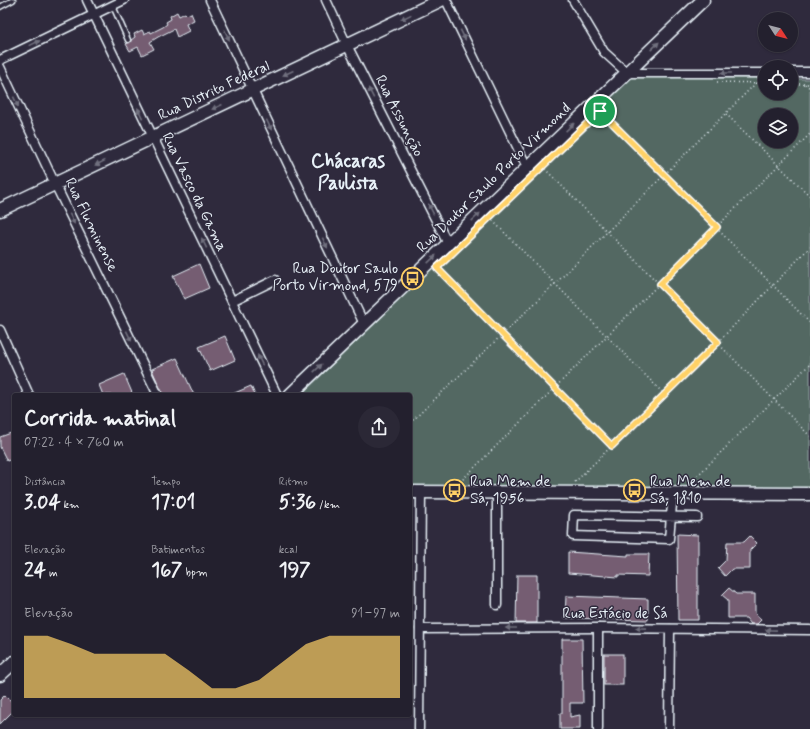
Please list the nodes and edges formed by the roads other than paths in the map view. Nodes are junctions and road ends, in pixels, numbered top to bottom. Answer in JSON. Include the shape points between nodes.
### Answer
{"nodes":[{"id":1,"x":14,"y":0,"type":"edge"},
{"id":2,"x":87,"y":0,"type":"edge"},
{"id":3,"x":124,"y":0,"type":"edge"},
{"id":4,"x":210,"y":0,"type":"edge"},
{"id":5,"x":326,"y":0,"type":"edge"},
{"id":6,"x":441,"y":0,"type":"edge"},
{"id":7,"x":446,"y":0,"type":"edge"},
{"id":8,"x":573,"y":0,"type":"edge"},
{"id":9,"x":703,"y":0,"type":"edge"},
{"id":10,"x":113,"y":6,"type":"junction"},
{"id":11,"x":0,"y":7,"type":"edge"},
{"id":12,"x":94,"y":15,"type":"junction"},
{"id":13,"x":128,"y":40,"type":"dead end"},
{"id":14,"x":347,"y":45,"type":"junction"},
{"id":15,"x":0,"y":60,"type":"edge"},
{"id":16,"x":0,"y":67,"type":"edge"},
{"id":17,"x":798,"y":72,"type":"edge"},
{"id":18,"x":810,"y":72,"type":"edge"},
{"id":19,"x":627,"y":73,"type":"junction"},
{"id":20,"x":758,"y":73,"type":"edge"},
{"id":21,"x":252,"y":90,"type":"junction"},
{"id":22,"x":152,"y":138,"type":"junction"},
{"id":23,"x":528,"y":167,"type":"junction"},
{"id":24,"x":55,"y":184,"type":"junction"},
{"id":25,"x":0,"y":210,"type":"edge"},
{"id":26,"x":448,"y":244,"type":"junction"},
{"id":27,"x":275,"y":280,"type":"dead end"},
{"id":28,"x":232,"y":301,"type":"junction"},
{"id":29,"x":364,"y":324,"type":"junction"},
{"id":30,"x":0,"y":330,"type":"edge"},
{"id":31,"x":28,"y":393,"type":"edge"},
{"id":32,"x":157,"y":393,"type":"edge"},
{"id":33,"x":275,"y":393,"type":"edge"},
{"id":34,"x":292,"y":393,"type":"edge"},
{"id":35,"x":416,"y":492,"type":"edge"},
{"id":36,"x":497,"y":492,"type":"junction"},
{"id":37,"x":673,"y":493,"type":"junction"},
{"id":38,"x":810,"y":494,"type":"edge"},
{"id":39,"x":672,"y":516,"type":"junction"},
{"id":40,"x":697,"y":517,"type":"dead end"},
{"id":41,"x":497,"y":605,"type":"dead end"},
{"id":42,"x":598,"y":628,"type":"junction"},
{"id":43,"x":420,"y":629,"type":"junction"},
{"id":44,"x":670,"y":629,"type":"junction"},
{"id":45,"x":810,"y":630,"type":"edge"},
{"id":46,"x":12,"y":664,"type":"edge"},
{"id":47,"x":0,"y":675,"type":"edge"},
{"id":48,"x":419,"y":729,"type":"edge"},
{"id":49,"x":598,"y":729,"type":"edge"},
{"id":50,"x":669,"y":729,"type":"edge"}],
"edges":[{"from":1,"to":11,"type":"lane"},
{"from":2,"to":12,"type":"street","name":"Rua Vasco da Gama"},
{"from":3,"to":10,"type":"street"},
{"from":4,"to":21,"type":"street","one_way":true},
{"from":5,"to":14,"type":"street","name":"Rua Assunção"},
{"from":6,"to":14,"type":"street","name":"Rua Distrito Federal","one_way":true},
{"from":7,"to":23,"type":"street","one_way":true},
{"from":8,"to":19,"type":"street","via":[[604,52]]},
{"from":19,"to":9,"type":"street","name":"Rua Doutor Saulo Porto Virmond","one_way":true},
{"from":10,"to":12,"type":"street"},
{"from":10,"to":13,"type":"lane"},
{"from":15,"to":12,"type":"street","one_way":true},
{"from":22,"to":12,"type":"street","name":"Rua Vasco da Gama","one_way":true},
{"from":14,"to":21,"type":"street","name":"Rua Distrito Federal","one_way":true},
{"from":26,"to":14,"type":"street","name":"Rua Assunção","one_way":true},
{"from":16,"to":24,"type":"street","name":"Rua Fluminense","one_way":true},
{"from":17,"to":18,"type":"street"},
{"from":20,"to":19,"type":"street","one_way":true},
{"from":23,"to":19,"type":"street","name":"Rua Doutor Saulo Porto Virmond","one_way":true},
{"from":21,"to":22,"type":"street","name":"Rua Distrito Federal","one_way":true},
{"from":21,"to":29,"type":"street","one_way":true},
{"from":22,"to":24,"type":"street","name":"Rua Distrito Federal","one_way":true},
{"from":28,"to":22,"type":"street","name":"Rua Vasco da Gama","one_way":true},
{"from":26,"to":23,"type":"street","name":"Rua Doutor Saulo Porto Virmond","one_way":true},
{"from":24,"to":25,"type":"street","name":"Rua Distrito Federal"},
{"from":24,"to":32,"type":"street","name":"Rua Fluminense","one_way":true},
{"from":29,"to":26,"type":"street","name":"Rua Doutor Saulo Porto Virmond","one_way":true},
{"from":27,"to":28,"type":"street"},
{"from":33,"to":28,"type":"street","name":"Rua Vasco da Gama","one_way":true},
{"from":34,"to":29,"type":"street","name":"Rua Doutor Saulo Porto Virmond","one_way":true},
{"from":30,"to":31,"type":"street"},
{"from":35,"to":36,"type":"street"},
{"from":35,"to":43,"type":"street"},
{"from":36,"to":37,"type":"street"},
{"from":36,"to":41,"type":"street"},
{"from":37,"to":38,"type":"street"},
{"from":37,"to":39,"type":"street"},
{"from":39,"to":39,"type":"street","via":[[574,515],[573,536],[669,539]]},
{"from":39,"to":40,"type":"street"},
{"from":42,"to":43,"type":"street","name":"Rua Estácio de Sá","one_way":true},
{"from":44,"to":42,"type":"street","name":"Rua Estácio de Sá","one_way":true},
{"from":42,"to":49,"type":"street"},
{"from":43,"to":48,"type":"street"},
{"from":45,"to":44,"type":"street","name":"Rua Estácio de Sá","one_way":true},
{"from":44,"to":50,"type":"street"},
{"from":46,"to":47,"type":"street"}]}
